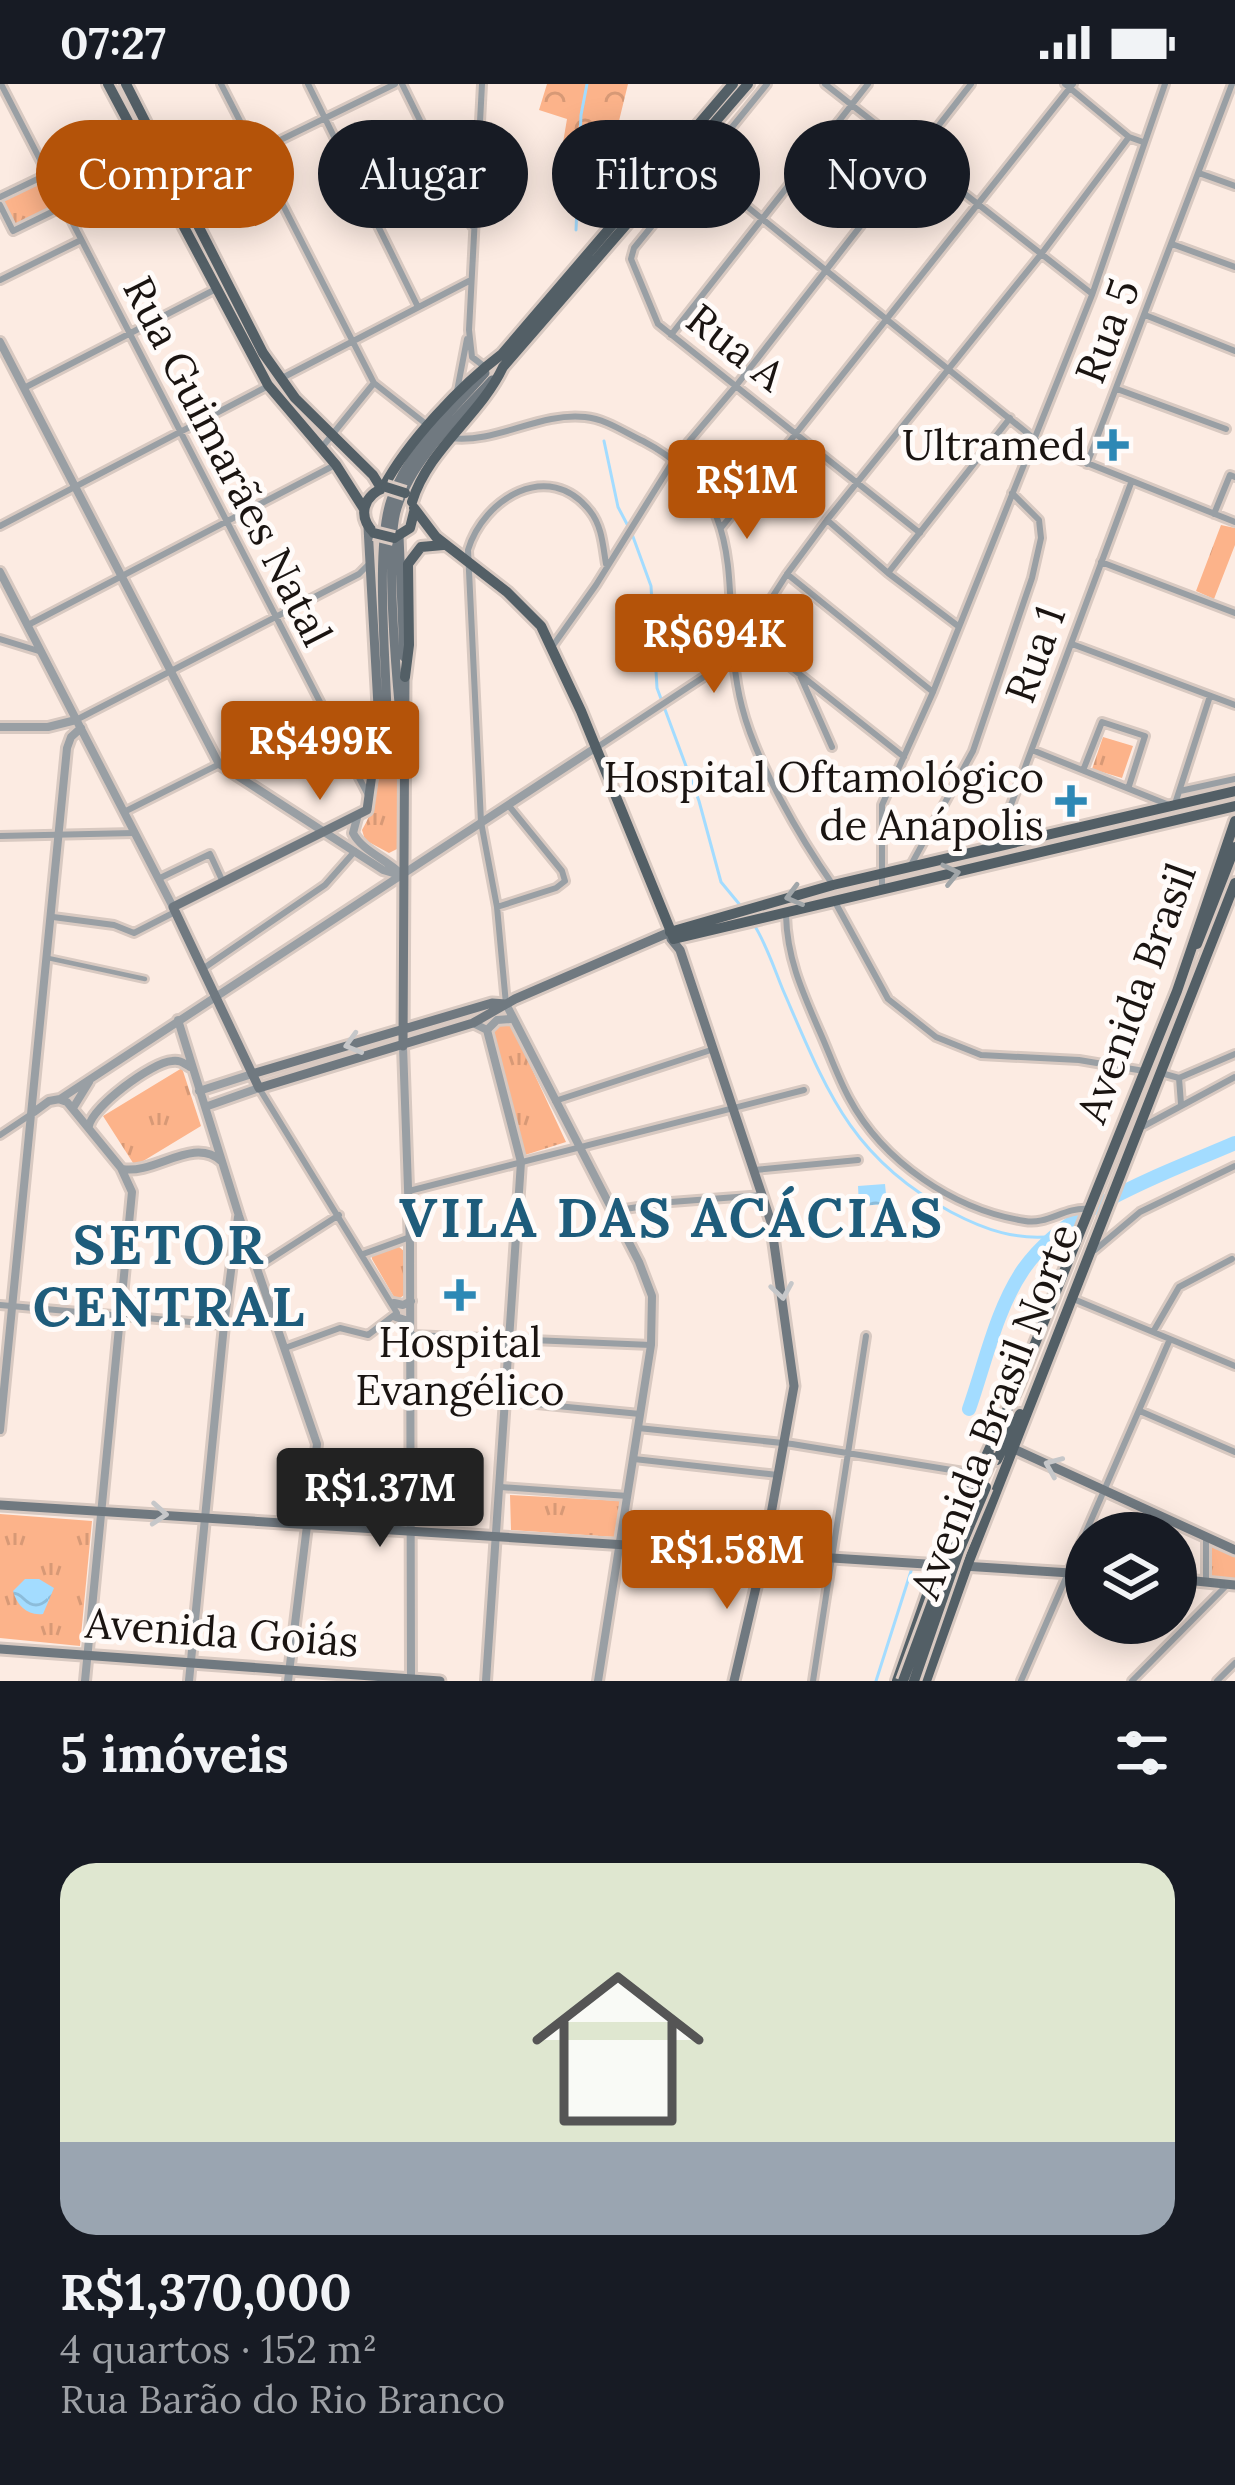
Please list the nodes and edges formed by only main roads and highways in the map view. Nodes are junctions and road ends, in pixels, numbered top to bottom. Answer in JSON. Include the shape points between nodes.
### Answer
{"nodes":[{"id":1,"x":108,"y":84,"type":"edge"},
{"id":2,"x":126,"y":84,"type":"edge"},
{"id":3,"x":740,"y":87,"type":"edge"},
{"id":4,"x":610,"y":234,"type":"junction"},
{"id":5,"x":503,"y":360,"type":"junction"},
{"id":6,"x":274,"y":382,"type":"junction"},
{"id":7,"x":383,"y":488,"type":"junction"},
{"id":8,"x":411,"y":501,"type":"junction"},
{"id":9,"x":364,"y":509,"type":"junction"},
{"id":10,"x":371,"y":530,"type":"junction"},
{"id":11,"x":399,"y":536,"type":"junction"},
{"id":12,"x":441,"y":541,"type":"junction"},
{"id":13,"x":405,"y":677,"type":"junction"},
{"id":14,"x":405,"y":739,"type":"junction"},
{"id":15,"x":376,"y":753,"type":"junction"},
{"id":16,"x":1235,"y":791,"type":"edge"},
{"id":17,"x":1235,"y":806,"type":"edge"},
{"id":18,"x":1235,"y":821,"type":"edge"},
{"id":19,"x":1055,"y":834,"type":"junction"},
{"id":20,"x":1235,"y":847,"type":"edge"},
{"id":21,"x":1059,"y":848,"type":"junction"},
{"id":22,"x":1235,"y":863,"type":"edge"},
{"id":23,"x":1235,"y":883,"type":"edge"},
{"id":24,"x":668,"y":937,"type":"junction"},
{"id":25,"x":1193,"y":986,"type":"junction"},
{"id":26,"x":1177,"y":991,"type":"junction"},
{"id":27,"x":506,"y":1004,"type":"junction"},
{"id":28,"x":403,"y":1030,"type":"junction"},
{"id":29,"x":403,"y":1046,"type":"junction"},
{"id":30,"x":252,"y":1073,"type":"junction"},
{"id":31,"x":1125,"y":1166,"type":"joint"},
{"id":32,"x":1099,"y":1188,"type":"joint"},
{"id":33,"x":1018,"y":1386,"type":"junction"},
{"id":34,"x":1033,"y":1398,"type":"junction"},
{"id":35,"x":1014,"y":1449,"type":"junction"},
{"id":36,"x":995,"y":1458,"type":"junction"},
{"id":37,"x":0,"y":1505,"type":"edge"},
{"id":38,"x":1235,"y":1550,"type":"edge"},
{"id":39,"x":764,"y":1553,"type":"junction"},
{"id":40,"x":937,"y":1565,"type":"junction"},
{"id":41,"x":967,"y":1566,"type":"junction"},
{"id":42,"x":1065,"y":1572,"type":"edge"},
{"id":43,"x":1197,"y":1580,"type":"edge"},
{"id":44,"x":1232,"y":1584,"type":"edge"},
{"id":45,"x":0,"y":1649,"type":"edge"},
{"id":46,"x":288,"y":1675,"type":"edge"},
{"id":47,"x":411,"y":1679,"type":"edge"},
{"id":48,"x":440,"y":1681,"type":"edge"},
{"id":49,"x":734,"y":1681,"type":"edge"},
{"id":50,"x":900,"y":1681,"type":"edge"},
{"id":51,"x":914,"y":1681,"type":"edge"},
{"id":52,"x":926,"y":1681,"type":"edge"}],
"edges":[{"from":1,"to":6,"type":"main road","via":[[214,290]]},
{"from":2,"to":6,"type":"main road"},
{"from":3,"to":4,"type":"main road"},
{"from":3,"to":4,"type":"main road","via":[[688,158]]},
{"from":4,"to":5,"type":"main road"},
{"from":5,"to":7,"type":"main road","via":[[484,367],[455,397]]},
{"from":5,"to":8,"type":"main road","via":[[492,388]]},
{"from":5,"to":14,"type":"main road","via":[[398,505]]},
{"from":5,"to":15,"type":"main road","via":[[436,429],[392,496],[387,714]]},
{"from":6,"to":7,"type":"main road"},
{"from":6,"to":9,"type":"main road"},
{"from":7,"to":8,"type":"main road","bridge":true},
{"from":7,"to":9,"type":"main road"},
{"from":8,"to":11,"type":"main road","via":[[413,520]]},
{"from":8,"to":12,"type":"main road"},
{"from":9,"to":10,"type":"main road"},
{"from":10,"to":11,"type":"main road","bridge":true},
{"from":10,"to":15,"type":"main road"},
{"from":11,"to":12,"type":"main road"},
{"from":11,"to":13,"type":"main road"},
{"from":12,"to":13,"type":"main road","via":[[409,560]]},
{"from":12,"to":24,"type":"main road","via":[[541,626]]},
{"from":13,"to":14,"type":"main road"},
{"from":14,"to":28,"type":"main road"},
{"from":15,"to":30,"type":"main road","via":[[371,800],[358,818],[174,909]]},
{"from":16,"to":19,"type":"main road"},
{"from":17,"to":21,"type":"main road"},
{"from":18,"to":26,"type":"main road","name":"Avenida Brasil"},
{"from":19,"to":21,"type":"main road"},
{"from":19,"to":24,"type":"main road","one_way":true,"via":[[833,885]]},
{"from":20,"to":26,"type":"main road"},
{"from":24,"to":21,"type":"main road","one_way":true},
{"from":22,"to":25,"type":"main road"},
{"from":23,"to":25,"type":"main road","name":"Avenida Brasil"},
{"from":24,"to":27,"type":"main road"},
{"from":24,"to":39,"type":"main road","one_way":true,"via":[[735,1106],[778,1261],[794,1386]]},
{"from":25,"to":31,"type":"main road","name":"Avenida Brasil"},
{"from":26,"to":32,"type":"main road","name":"Avenida Brasil"},
{"from":27,"to":28,"type":"main road"},
{"from":27,"to":29,"type":"main road"},
{"from":28,"to":29,"type":"main road"},
{"from":28,"to":30,"type":"main road","one_way":true},
{"from":29,"to":30,"type":"main road","via":[[259,1088]]},
{"from":31,"to":34,"type":"main road","name":"Avenida Brasil Norte"},
{"from":32,"to":33,"type":"main road","name":"Avenida Brasil Norte"},
{"from":33,"to":36,"type":"main road"},
{"from":33,"to":40,"type":"main road","name":"Avenida Brasil Norte"},
{"from":34,"to":35,"type":"main road","name":"Avenida Brasil Norte"},
{"from":34,"to":36,"type":"main road"},
{"from":38,"to":35,"type":"main road","one_way":true},
{"from":35,"to":41,"type":"main road","name":"Avenida Brasil Norte"},
{"from":36,"to":50,"type":"main road","bridge":true},
{"from":36,"to":51,"type":"main road","bridge":true},
{"from":37,"to":39,"type":"main road","one_way":true},
{"from":39,"to":40,"type":"main road"},
{"from":39,"to":49,"type":"main road"},
{"from":40,"to":41,"type":"main road"},
{"from":40,"to":50,"type":"main road","name":"Avenida Brasil Norte"},
{"from":41,"to":42,"type":"main road"},
{"from":41,"to":52,"type":"main road","name":"Avenida Brasil Norte"},
{"from":43,"to":44,"type":"main road"},
{"from":45,"to":46,"type":"main road","name":"Avenida Goiás"},
{"from":46,"to":47,"type":"main road","name":"Avenida Goiás"},
{"from":47,"to":48,"type":"main road","name":"Avenida Goiás"}]}
